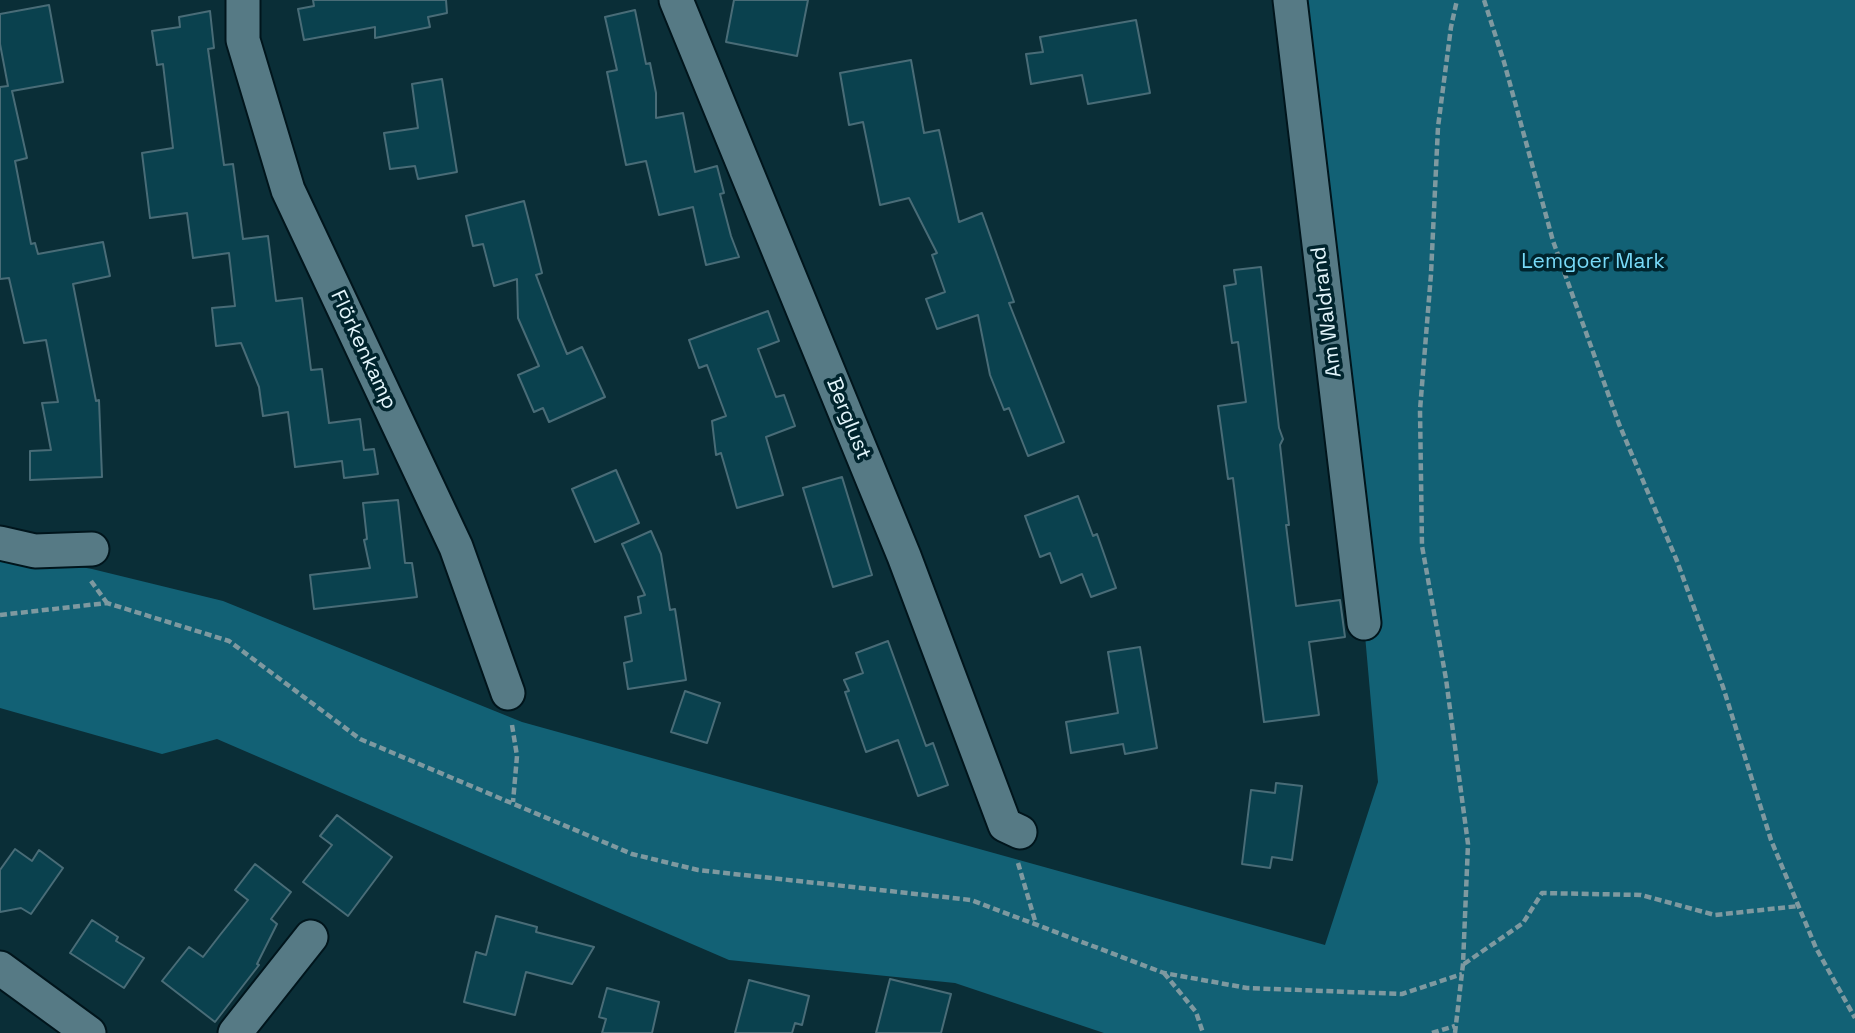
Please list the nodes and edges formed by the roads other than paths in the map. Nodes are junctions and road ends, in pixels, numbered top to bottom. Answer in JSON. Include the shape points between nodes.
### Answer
{"nodes":[{"id":1,"x":243,"y":0,"type":"edge"},
{"id":2,"x":676,"y":0,"type":"edge"},
{"id":3,"x":1290,"y":0,"type":"edge"},
{"id":4,"x":0,"y":543,"type":"edge"},
{"id":5,"x":92,"y":549,"type":"dead end"},
{"id":6,"x":1364,"y":623,"type":"dead end"},
{"id":7,"x":508,"y":693,"type":"road end"},
{"id":8,"x":1013,"y":828,"type":"road end"},
{"id":9,"x":311,"y":937,"type":"dead end"},
{"id":10,"x":0,"y":968,"type":"edge"},
{"id":11,"x":89,"y":1033,"type":"edge"},
{"id":12,"x":236,"y":1033,"type":"edge"}],
"edges":[{"from":1,"to":7,"type":"street","name":"Flörkenkamp","via":[[243,40],[288,190],[456,547]]},
{"from":2,"to":8,"type":"street","name":"Berglust"},
{"from":3,"to":6,"type":"street","name":"Am Waldrand"},
{"from":4,"to":5,"type":"street","via":[[36,551]]},
{"from":9,"to":12,"type":"street"},
{"from":10,"to":11,"type":"street"}]}
